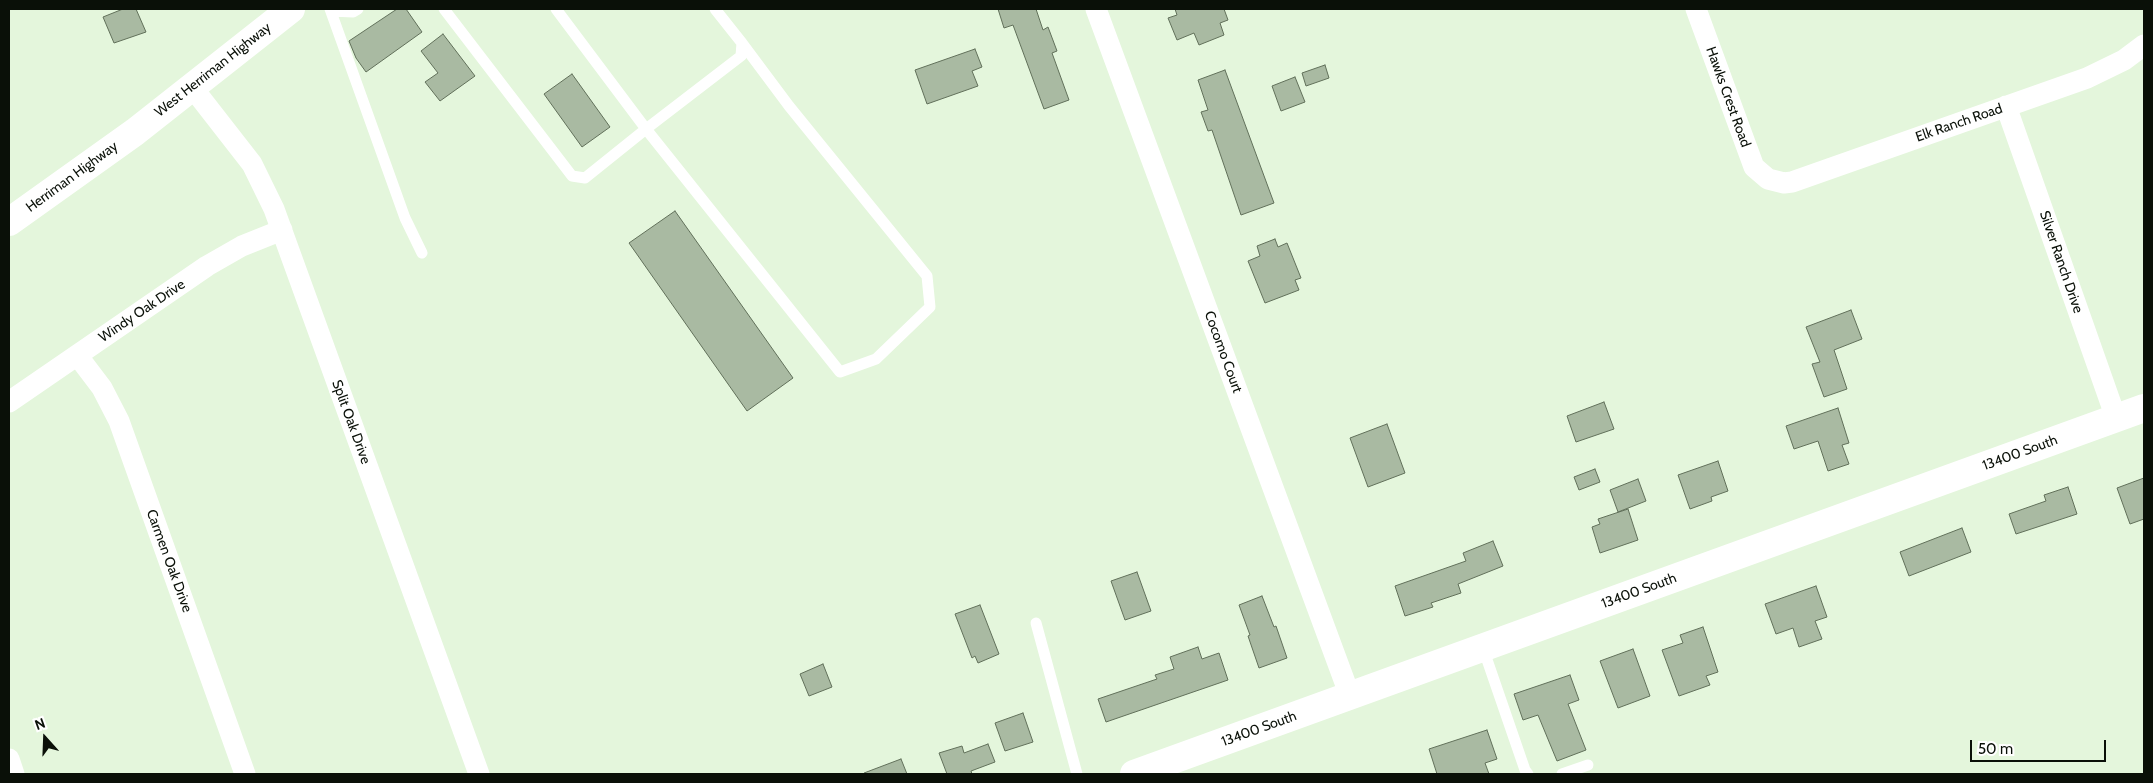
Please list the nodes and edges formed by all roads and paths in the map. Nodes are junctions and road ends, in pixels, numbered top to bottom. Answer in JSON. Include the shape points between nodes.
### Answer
{"nodes":[{"id":1,"x":290,"y":9,"type":"edge"},
{"id":2,"x":358,"y":9,"type":"edge"},
{"id":3,"x":444,"y":9,"type":"edge"},
{"id":4,"x":556,"y":9,"type":"edge"},
{"id":5,"x":715,"y":9,"type":"edge"},
{"id":6,"x":1096,"y":9,"type":"edge"},
{"id":7,"x":1696,"y":9,"type":"edge"},
{"id":8,"x":331,"y":10,"type":"edge"},
{"id":9,"x":742,"y":43,"type":"junction"},
{"id":10,"x":2144,"y":45,"type":"edge"},
{"id":11,"x":192,"y":87,"type":"junction"},
{"id":12,"x":2006,"y":106,"type":"junction"},
{"id":13,"x":646,"y":129,"type":"junction"},
{"id":14,"x":135,"y":132,"type":"joint"},
{"id":15,"x":1768,"y":179,"type":"joint"},
{"id":16,"x":9,"y":222,"type":"edge"},
{"id":17,"x":282,"y":230,"type":"junction"},
{"id":18,"x":422,"y":254,"type":"dead end"},
{"id":19,"x":77,"y":355,"type":"junction"},
{"id":20,"x":9,"y":402,"type":"edge"},
{"id":21,"x":2144,"y":408,"type":"edge"},
{"id":22,"x":2116,"y":418,"type":"junction"},
{"id":23,"x":1036,"y":623,"type":"dead end"},
{"id":24,"x":1483,"y":648,"type":"junction"},
{"id":25,"x":1350,"y":696,"type":"junction"},
{"id":26,"x":9,"y":759,"type":"edge"},
{"id":27,"x":1588,"y":765,"type":"dead end"},
{"id":28,"x":14,"y":774,"type":"edge"},
{"id":29,"x":245,"y":774,"type":"edge"},
{"id":30,"x":479,"y":774,"type":"edge"},
{"id":31,"x":1077,"y":774,"type":"edge"},
{"id":32,"x":1134,"y":774,"type":"edge"},
{"id":33,"x":1528,"y":774,"type":"edge"},
{"id":34,"x":1562,"y":774,"type":"edge"}],
"edges":[{"from":1,"to":11,"type":"street","name":"West Herriman Highway"},
{"from":2,"to":8,"type":"lane","via":[[352,12]]},
{"from":3,"to":13,"type":"lane","via":[[572,176],[584,178]]},
{"from":4,"to":13,"type":"lane"},
{"from":5,"to":9,"type":"lane"},
{"from":6,"to":25,"type":"street","name":"Cocomo Court"},
{"from":7,"to":15,"type":"street","name":"Hawks Crest Road","via":[[1751,159],[1760,174]]},
{"from":8,"to":18,"type":"lane","via":[[405,218]]},
{"from":9,"to":13,"type":"lane","via":[[740,56]]},
{"from":9,"to":13,"type":"lane","via":[[927,276],[930,306],[876,359],[840,372]]},
{"from":10,"to":12,"type":"street","name":"Elk Ranch Road","via":[[2106,70]]},
{"from":11,"to":14,"type":"street","name":"West Herriman Highway"},
{"from":11,"to":17,"type":"street","name":"Split Oak Drive","via":[[252,164]]},
{"from":12,"to":15,"type":"street","name":"Elk Ranch Road","via":[[1792,182]]},
{"from":12,"to":22,"type":"street","name":"Silver Ranch Drive"},
{"from":14,"to":16,"type":"street","name":"Herriman Highway"},
{"from":17,"to":19,"type":"street","name":"Windy Oak Drive","via":[[224,255]]},
{"from":17,"to":30,"type":"street","name":"Split Oak Drive"},
{"from":19,"to":20,"type":"street","name":"Windy Oak Drive"},
{"from":19,"to":29,"type":"street","name":"Carmen Oak Drive","via":[[102,388],[120,421]]},
{"from":21,"to":22,"type":"street","name":"13400 South"},
{"from":22,"to":24,"type":"street","name":"13400 South"},
{"from":23,"to":31,"type":"lane"},
{"from":24,"to":25,"type":"street","name":"13400 South"},
{"from":24,"to":33,"type":"lane"},
{"from":25,"to":32,"type":"street","name":"13400 South"},
{"from":26,"to":28,"type":"street"},
{"from":27,"to":34,"type":"lane"}]}
